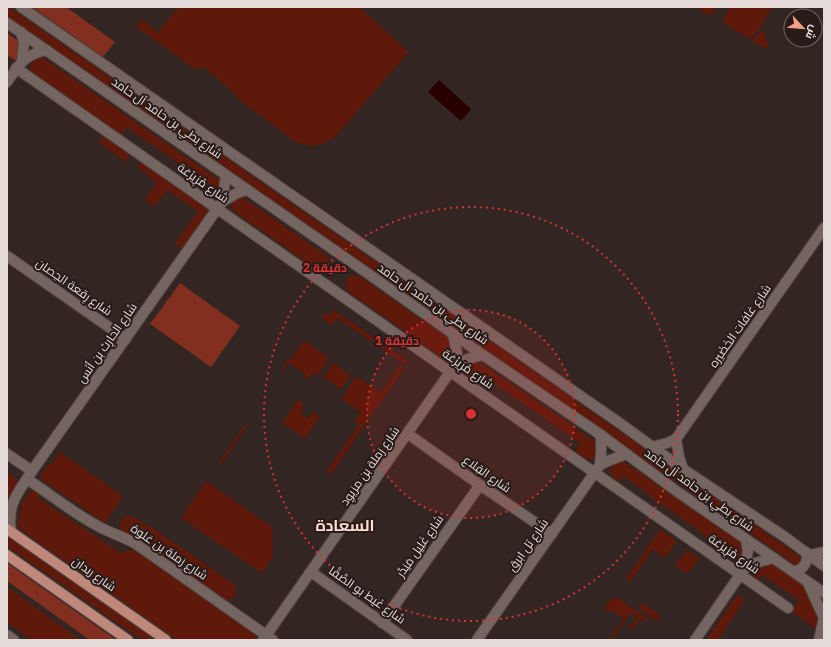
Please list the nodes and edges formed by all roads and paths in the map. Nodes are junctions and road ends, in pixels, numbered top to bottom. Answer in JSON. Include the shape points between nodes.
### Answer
{"nodes":[{"id":1,"x":21,"y":7,"type":"edge"},
{"id":2,"x":7,"y":23,"type":"edge"},
{"id":3,"x":21,"y":32,"type":"junction"},
{"id":4,"x":46,"y":50,"type":"junction"},
{"id":5,"x":19,"y":65,"type":"junction"},
{"id":6,"x":7,"y":82,"type":"edge"},
{"id":7,"x":226,"y":175,"type":"junction"},
{"id":8,"x":247,"y":190,"type":"junction"},
{"id":9,"x":220,"y":205,"type":"junction"},
{"id":10,"x":824,"y":228,"type":"edge"},
{"id":11,"x":7,"y":256,"type":"edge"},
{"id":12,"x":453,"y":334,"type":"junction"},
{"id":13,"x":126,"y":339,"type":"junction"},
{"id":14,"x":483,"y":355,"type":"junction"},
{"id":15,"x":453,"y":369,"type":"junction"},
{"id":16,"x":408,"y":434,"type":"junction"},
{"id":17,"x":600,"y":435,"type":"junction"},
{"id":18,"x":676,"y":439,"type":"junction"},
{"id":19,"x":652,"y":447,"type":"junction"},
{"id":20,"x":7,"y":454,"type":"edge"},
{"id":21,"x":627,"y":454,"type":"junction"},
{"id":22,"x":597,"y":469,"type":"junction"},
{"id":23,"x":683,"y":469,"type":"junction"},
{"id":24,"x":30,"y":475,"type":"junction"},
{"id":25,"x":480,"y":485,"type":"junction"},
{"id":26,"x":10,"y":501,"type":"edge"},
{"id":27,"x":9,"y":530,"type":"edge"},
{"id":28,"x":552,"y":534,"type":"junction"},
{"id":29,"x":746,"y":540,"type":"junction"},
{"id":30,"x":824,"y":552,"type":"edge"},
{"id":31,"x":808,"y":553,"type":"junction"},
{"id":32,"x":7,"y":555,"type":"edge"},
{"id":33,"x":774,"y":558,"type":"junction"},
{"id":34,"x":824,"y":566,"type":"edge"},
{"id":35,"x":794,"y":571,"type":"junction"},
{"id":36,"x":311,"y":572,"type":"junction"},
{"id":37,"x":742,"y":572,"type":"junction"},
{"id":38,"x":807,"y":581,"type":"junction"},
{"id":39,"x":824,"y":593,"type":"edge"},
{"id":40,"x":788,"y":608,"type":"dead end"},
{"id":41,"x":824,"y":618,"type":"edge"},
{"id":42,"x":382,"y":623,"type":"junction"},
{"id":43,"x":7,"y":635,"type":"edge"},
{"id":44,"x":267,"y":638,"type":"edge"},
{"id":45,"x":14,"y":640,"type":"edge"},
{"id":46,"x":128,"y":640,"type":"edge"},
{"id":47,"x":166,"y":640,"type":"edge"},
{"id":48,"x":407,"y":640,"type":"edge"},
{"id":49,"x":477,"y":640,"type":"edge"},
{"id":50,"x":695,"y":640,"type":"edge"},
{"id":51,"x":819,"y":640,"type":"edge"}],
"edges":[{"from":1,"to":19,"type":"street","name":"شارع بطي بن حامد آل حامد"},
{"from":2,"to":3,"type":"street","name":"شارع بطي بن حامد آل حامد"},
{"from":3,"to":4,"type":"street","name":"شارع بطي بن حامد آل حامد"},
{"from":3,"to":5,"type":"street","via":[[24,43]]},
{"from":4,"to":5,"type":"street","via":[[35,53]]},
{"from":4,"to":7,"type":"street","name":"شارع بطي بن حامد آل حامد"},
{"from":5,"to":6,"type":"street"},
{"from":5,"to":9,"type":"street","name":"شارع مْزِيرْعَة"},
{"from":7,"to":8,"type":"street","name":"شارع بطي بن حامد آل حامد"},
{"from":7,"to":9,"type":"street","name":"شارع الحارِث بن أنَس"},
{"from":8,"to":9,"type":"street","name":"شارع الحارِث بن أنَس","via":[[237,193]]},
{"from":8,"to":12,"type":"street","name":"شارع بطي بن حامد آل حامد"},
{"from":9,"to":13,"type":"street","name":"شارع الحارِث بن أنَس"},
{"from":9,"to":15,"type":"street","name":"شارع مْزِيرْعَة"},
{"from":10,"to":18,"type":"street","name":"شارع غافات الخَضَيره"},
{"from":11,"to":13,"type":"street","name":"شارع رِقعة الحِصان"},
{"from":12,"to":14,"type":"street","name":"شارع بطي بن حامد آل حامد"},
{"from":12,"to":15,"type":"street","via":[[457,353]]},
{"from":13,"to":24,"type":"street","name":"شارع الحارِث بن أنَس"},
{"from":14,"to":15,"type":"street","name":"شارع رَملة بن مرَيوِد","via":[[471,358]]},
{"from":14,"to":17,"type":"street","name":"شارع بطي بن حامد آل حامد"},
{"from":15,"to":16,"type":"street","name":"شارع رَملة بن مرَيوِد"},
{"from":15,"to":22,"type":"street","name":"شارع مْزِيرْعَة"},
{"from":16,"to":25,"type":"street","name":"شارع القِلاع"},
{"from":16,"to":36,"type":"street","name":"شارع رَملة بن مرَيوِد"},
{"from":17,"to":21,"type":"street","name":"شارع بطي بن حامد آل حامد"},
{"from":17,"to":22,"type":"street","name":"شارع تل ابرق","via":[[602,447]]},
{"from":18,"to":19,"type":"street"},
{"from":18,"to":23,"type":"street"},
{"from":19,"to":23,"type":"street","name":"شارع بطي بن حامد آل حامد"},
{"from":20,"to":24,"type":"street","name":"شارع رَملة بن عَلوة"},
{"from":21,"to":22,"type":"street","via":[[610,460]]},
{"from":21,"to":29,"type":"street","name":"شارع بطي بن حامد آل حامد"},
{"from":22,"to":28,"type":"street","name":"شارع تل ابرق"},
{"from":22,"to":37,"type":"street","name":"شارع مْزِيرْعَة"},
{"from":23,"to":31,"type":"street","name":"شارع بطي بن حامد آل حامد"},
{"from":24,"to":26,"type":"street","name":"شارع الحارِث بن أنَس"},
{"from":24,"to":44,"type":"street","name":"شارع رَملة بن عَلوة","via":[[91,522],[127,538]]},
{"from":25,"to":28,"type":"street","name":"شارع القِلاع"},
{"from":25,"to":42,"type":"street","name":"شارع غَلِيل مَيَدَّر"},
{"from":26,"to":27,"type":"street","name":"شارع الحارِث بن أنَس"},
{"from":27,"to":47,"type":"main road","name":"شارع ربدان"},
{"from":28,"to":49,"type":"street","name":"شارع تل ابرق"},
{"from":29,"to":33,"type":"street","name":"شارع بطي بن حامد آل حامد"},
{"from":29,"to":37,"type":"street","via":[[748,551]]},
{"from":30,"to":31,"type":"street"},
{"from":31,"to":34,"type":"street","name":"شارع بطي بن حامد آل حامد"},
{"from":31,"to":35,"type":"street","via":[[805,565]]},
{"from":32,"to":46,"type":"main road"},
{"from":33,"to":35,"type":"street","name":"شارع بطي بن حامد آل حامد"},
{"from":33,"to":37,"type":"street","via":[[761,560]]},
{"from":35,"to":38,"type":"street","name":"شارع بطي بن حامد آل حامد"},
{"from":36,"to":42,"type":"street","name":"شارع غَيط بو الصَّقَّا"},
{"from":36,"to":44,"type":"street","name":"شارع رَملة بن مرَيوِد"},
{"from":37,"to":40,"type":"street","name":"شارع مْزِيرْعَة"},
{"from":37,"to":50,"type":"street"},
{"from":38,"to":39,"type":"street","name":"شارع بطي بن حامد آل حامد"},
{"from":38,"to":41,"type":"street"},
{"from":41,"to":51,"type":"street"},
{"from":42,"to":48,"type":"street","name":"شارع غَيط بو الصَّقَّا"},
{"from":43,"to":45,"type":"street"}]}
